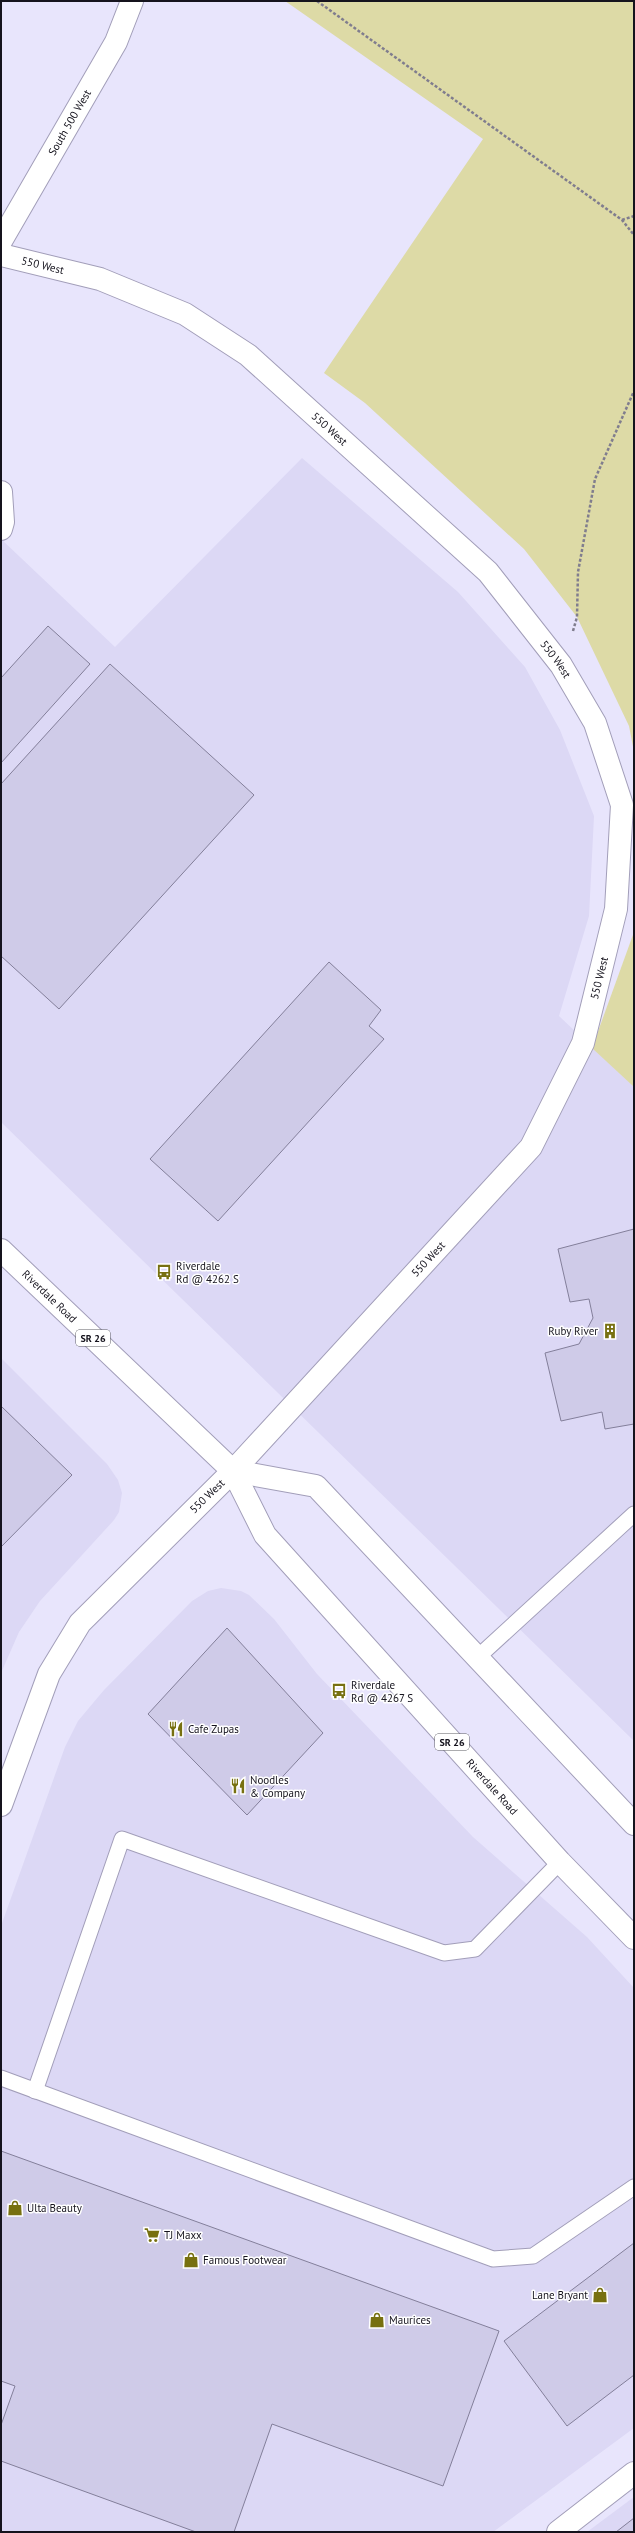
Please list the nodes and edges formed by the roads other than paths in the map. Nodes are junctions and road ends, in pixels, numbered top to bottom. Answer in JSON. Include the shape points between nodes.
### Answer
{"nodes":[{"id":1,"x":132,"y":1,"type":"edge"},
{"id":2,"x":1,"y":241,"type":"edge"},
{"id":3,"x":1,"y":255,"type":"edge"},
{"id":4,"x":1,"y":492,"type":"edge"},
{"id":5,"x":1,"y":529,"type":"edge"},
{"id":6,"x":1,"y":1250,"type":"edge"},
{"id":7,"x":233,"y":1471,"type":"junction"},
{"id":8,"x":634,"y":1514,"type":"edge"},
{"id":9,"x":478,"y":1657,"type":"junction"},
{"id":10,"x":1,"y":1806,"type":"edge"},
{"id":11,"x":634,"y":1824,"type":"edge"},
{"id":12,"x":560,"y":1862,"type":"junction"},
{"id":13,"x":634,"y":1938,"type":"edge"},
{"id":14,"x":1,"y":2078,"type":"edge"},
{"id":15,"x":35,"y":2091,"type":"junction"},
{"id":16,"x":634,"y":2187,"type":"edge"},
{"id":17,"x":634,"y":2472,"type":"edge"},
{"id":18,"x":558,"y":2532,"type":"edge"}],
"edges":[{"from":1,"to":2,"type":"street","name":"South 500 West","via":[[116,42]]},
{"from":3,"to":7,"type":"street","name":"550 West","via":[[100,279],[185,314],[248,355],[488,572],[561,665],[594,724],[622,805],[616,909],[583,1043],[531,1148]]},
{"from":4,"to":5,"type":"street"},
{"from":6,"to":7,"type":"street","name":"Riverdale Road","number":"SR 26"},
{"from":7,"to":9,"type":"street","via":[[316,1486]]},
{"from":7,"to":10,"type":"street","name":"550 West","via":[[80,1623],[49,1674]]},
{"from":7,"to":12,"type":"street","name":"Riverdale Road","number":"SR 26","via":[[265,1535]]},
{"from":8,"to":9,"type":"lane"},
{"from":9,"to":11,"type":"street"},
{"from":12,"to":13,"type":"street","name":"Riverdale Road","number":"SR 26"},
{"from":12,"to":15,"type":"lane","via":[[475,1949],[444,1953],[122,1839]]},
{"from":14,"to":15,"type":"lane"},
{"from":15,"to":16,"type":"lane","via":[[493,2259],[533,2256]]},
{"from":17,"to":18,"type":"street"}]}
